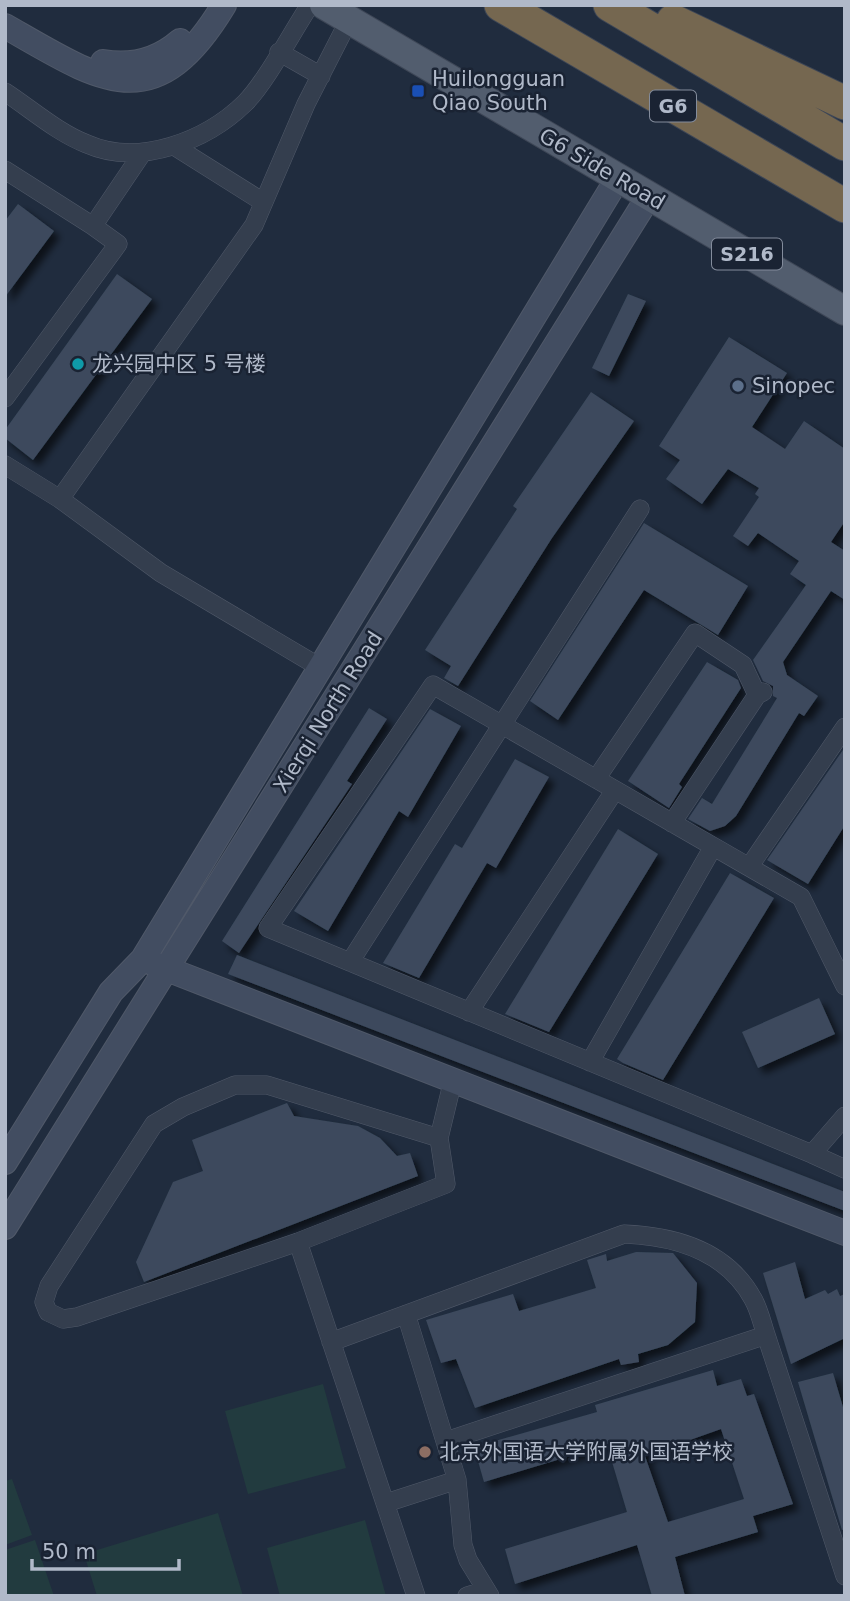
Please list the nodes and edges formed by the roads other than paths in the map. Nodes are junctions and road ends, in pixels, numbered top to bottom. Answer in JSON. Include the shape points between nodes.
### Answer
{"nodes":[{"id":1,"x":208,"y":5,"type":"edge"},
{"id":2,"x":224,"y":5,"type":"edge"},
{"id":3,"x":310,"y":5,"type":"edge"},
{"id":4,"x":324,"y":5,"type":"edge"},
{"id":5,"x":501,"y":5,"type":"edge"},
{"id":6,"x":610,"y":5,"type":"edge"},
{"id":7,"x":640,"y":5,"type":"edge"},
{"id":8,"x":5,"y":10,"type":"edge"},
{"id":9,"x":349,"y":20,"type":"junction"},
{"id":10,"x":5,"y":26,"type":"edge"},
{"id":11,"x":279,"y":52,"type":"junction"},
{"id":12,"x":321,"y":76,"type":"junction"},
{"id":13,"x":5,"y":92,"type":"edge"},
{"id":14,"x":845,"y":103,"type":"edge"},
{"id":15,"x":845,"y":144,"type":"edge"},
{"id":16,"x":174,"y":146,"type":"junction"},
{"id":17,"x":143,"y":152,"type":"junction"},
{"id":18,"x":7,"y":177,"type":"edge"},
{"id":19,"x":618,"y":178,"type":"junction"},
{"id":20,"x":649,"y":196,"type":"junction"},
{"id":21,"x":264,"y":202,"type":"junction"},
{"id":22,"x":845,"y":206,"type":"edge"},
{"id":23,"x":93,"y":226,"type":"junction"},
{"id":24,"x":845,"y":311,"type":"edge"},
{"id":25,"x":5,"y":398,"type":"edge"},
{"id":26,"x":5,"y":465,"type":"edge"},
{"id":27,"x":60,"y":499,"type":"junction"},
{"id":28,"x":640,"y":509,"type":"dead end"},
{"id":29,"x":321,"y":667,"type":"junction"},
{"id":30,"x":502,"y":725,"type":"junction"},
{"id":31,"x":845,"y":727,"type":"edge"},
{"id":32,"x":596,"y":779,"type":"junction"},
{"id":33,"x":615,"y":790,"type":"junction"},
{"id":34,"x":672,"y":823,"type":"junction"},
{"id":35,"x":713,"y":847,"type":"junction"},
{"id":36,"x":749,"y":867,"type":"junction"},
{"id":37,"x":838,"y":957,"type":"edge"},
{"id":38,"x":143,"y":959,"type":"junction"},
{"id":39,"x":350,"y":962,"type":"junction"},
{"id":40,"x":168,"y":969,"type":"junction"},
{"id":41,"x":845,"y":986,"type":"edge"},
{"id":42,"x":469,"y":1012,"type":"junction"},
{"id":43,"x":590,"y":1062,"type":"junction"},
{"id":44,"x":453,"y":1080,"type":"junction"},
{"id":45,"x":845,"y":1116,"type":"edge"},
{"id":46,"x":439,"y":1138,"type":"junction"},
{"id":47,"x":812,"y":1154,"type":"junction"},
{"id":48,"x":5,"y":1162,"type":"edge"},
{"id":49,"x":845,"y":1169,"type":"edge"},
{"id":50,"x":5,"y":1227,"type":"edge"},
{"id":51,"x":845,"y":1233,"type":"edge"},
{"id":52,"x":298,"y":1242,"type":"junction"},
{"id":53,"x":406,"y":1314,"type":"junction"},
{"id":54,"x":766,"y":1335,"type":"junction"},
{"id":55,"x":331,"y":1342,"type":"junction"},
{"id":56,"x":446,"y":1441,"type":"junction"},
{"id":57,"x":457,"y":1480,"type":"junction"},
{"id":58,"x":386,"y":1503,"type":"junction"},
{"id":59,"x":845,"y":1576,"type":"edge"},
{"id":60,"x":488,"y":1593,"type":"edge"},
{"id":61,"x":416,"y":1596,"type":"edge"},
{"id":62,"x":467,"y":1596,"type":"edge"}],
"edges":[{"from":1,"to":8,"type":"main road","via":[[189,33],[162,54],[118,64],[80,53]]},
{"from":2,"to":10,"type":"main road","via":[[183,60],[138,80],[85,72]]},
{"from":3,"to":11,"type":"street"},
{"from":4,"to":9,"type":"main road","name":"G6 Side Road","number":"S216"},
{"from":5,"to":22,"type":"highway","number":"G6"},
{"from":6,"to":15,"type":"highway","number":"G6"},
{"from":7,"to":14,"type":"highway"},
{"from":9,"to":12,"type":"street"},
{"from":9,"to":19,"type":"main road","name":"G6 Side Road","number":"S216"},
{"from":11,"to":12,"type":"street"},
{"from":11,"to":16,"type":"street","via":[[247,102],[208,130]]},
{"from":12,"to":21,"type":"street"},
{"from":13,"to":17,"type":"street","via":[[87,145]]},
{"from":16,"to":17,"type":"street"},
{"from":16,"to":21,"type":"street"},
{"from":17,"to":23,"type":"street"},
{"from":18,"to":23,"type":"street"},
{"from":19,"to":20,"type":"main road","name":"G6 Side Road","number":"S216"},
{"from":19,"to":29,"type":"main road","name":"Xierqi North Road"},
{"from":20,"to":24,"type":"main road","name":"G6 Side Road","number":"S216"},
{"from":20,"to":40,"type":"main road","name":"Xierqi North Road"},
{"from":21,"to":27,"type":"street","via":[[254,225]]},
{"from":23,"to":25,"type":"street","via":[[118,244]]},
{"from":26,"to":27,"type":"street"},
{"from":27,"to":29,"type":"street","via":[[161,573]]},
{"from":28,"to":30,"type":"street"},
{"from":29,"to":38,"type":"main road","name":"Xierqi North Road"},
{"from":30,"to":32,"type":"street"},
{"from":30,"to":39,"type":"street"},
{"from":30,"to":39,"type":"street","via":[[433,685],[268,928]]},
{"from":31,"to":36,"type":"street"},
{"from":32,"to":33,"type":"street"},
{"from":32,"to":34,"type":"street","via":[[695,633],[743,665],[760,693]]},
{"from":33,"to":34,"type":"street"},
{"from":33,"to":42,"type":"street"},
{"from":34,"to":35,"type":"street"},
{"from":35,"to":36,"type":"street"},
{"from":35,"to":43,"type":"street"},
{"from":36,"to":37,"type":"street","via":[[801,897]]},
{"from":37,"to":41,"type":"street"},
{"from":38,"to":40,"type":"main road"},
{"from":38,"to":48,"type":"main road","name":"Xierqi North Road","via":[[111,992]]},
{"from":39,"to":42,"type":"street"},
{"from":40,"to":44,"type":"main road"},
{"from":40,"to":50,"type":"main road","name":"Xierqi North Road"},
{"from":42,"to":43,"type":"street"},
{"from":43,"to":47,"type":"street"},
{"from":44,"to":46,"type":"street"},
{"from":44,"to":51,"type":"main road"},
{"from":45,"to":47,"type":"street"},
{"from":46,"to":52,"type":"street","via":[[446,1184]]},
{"from":46,"to":52,"type":"street","via":[[267,1085],[235,1085],[154,1124],[49,1286],[44,1302],[48,1312],[64,1319],[77,1317]]},
{"from":47,"to":49,"type":"street"},
{"from":52,"to":55,"type":"street"},
{"from":53,"to":54,"type":"street","via":[[624,1234],[654,1235],[710,1254],[728,1268],[754,1300]]},
{"from":53,"to":55,"type":"street"},
{"from":53,"to":56,"type":"street"},
{"from":54,"to":56,"type":"street"},
{"from":54,"to":59,"type":"street"},
{"from":55,"to":58,"type":"street"},
{"from":56,"to":57,"type":"street"},
{"from":57,"to":58,"type":"street"},
{"from":57,"to":60,"type":"street","via":[[463,1545]]},
{"from":58,"to":61,"type":"street"},
{"from":60,"to":62,"type":"street"}]}
